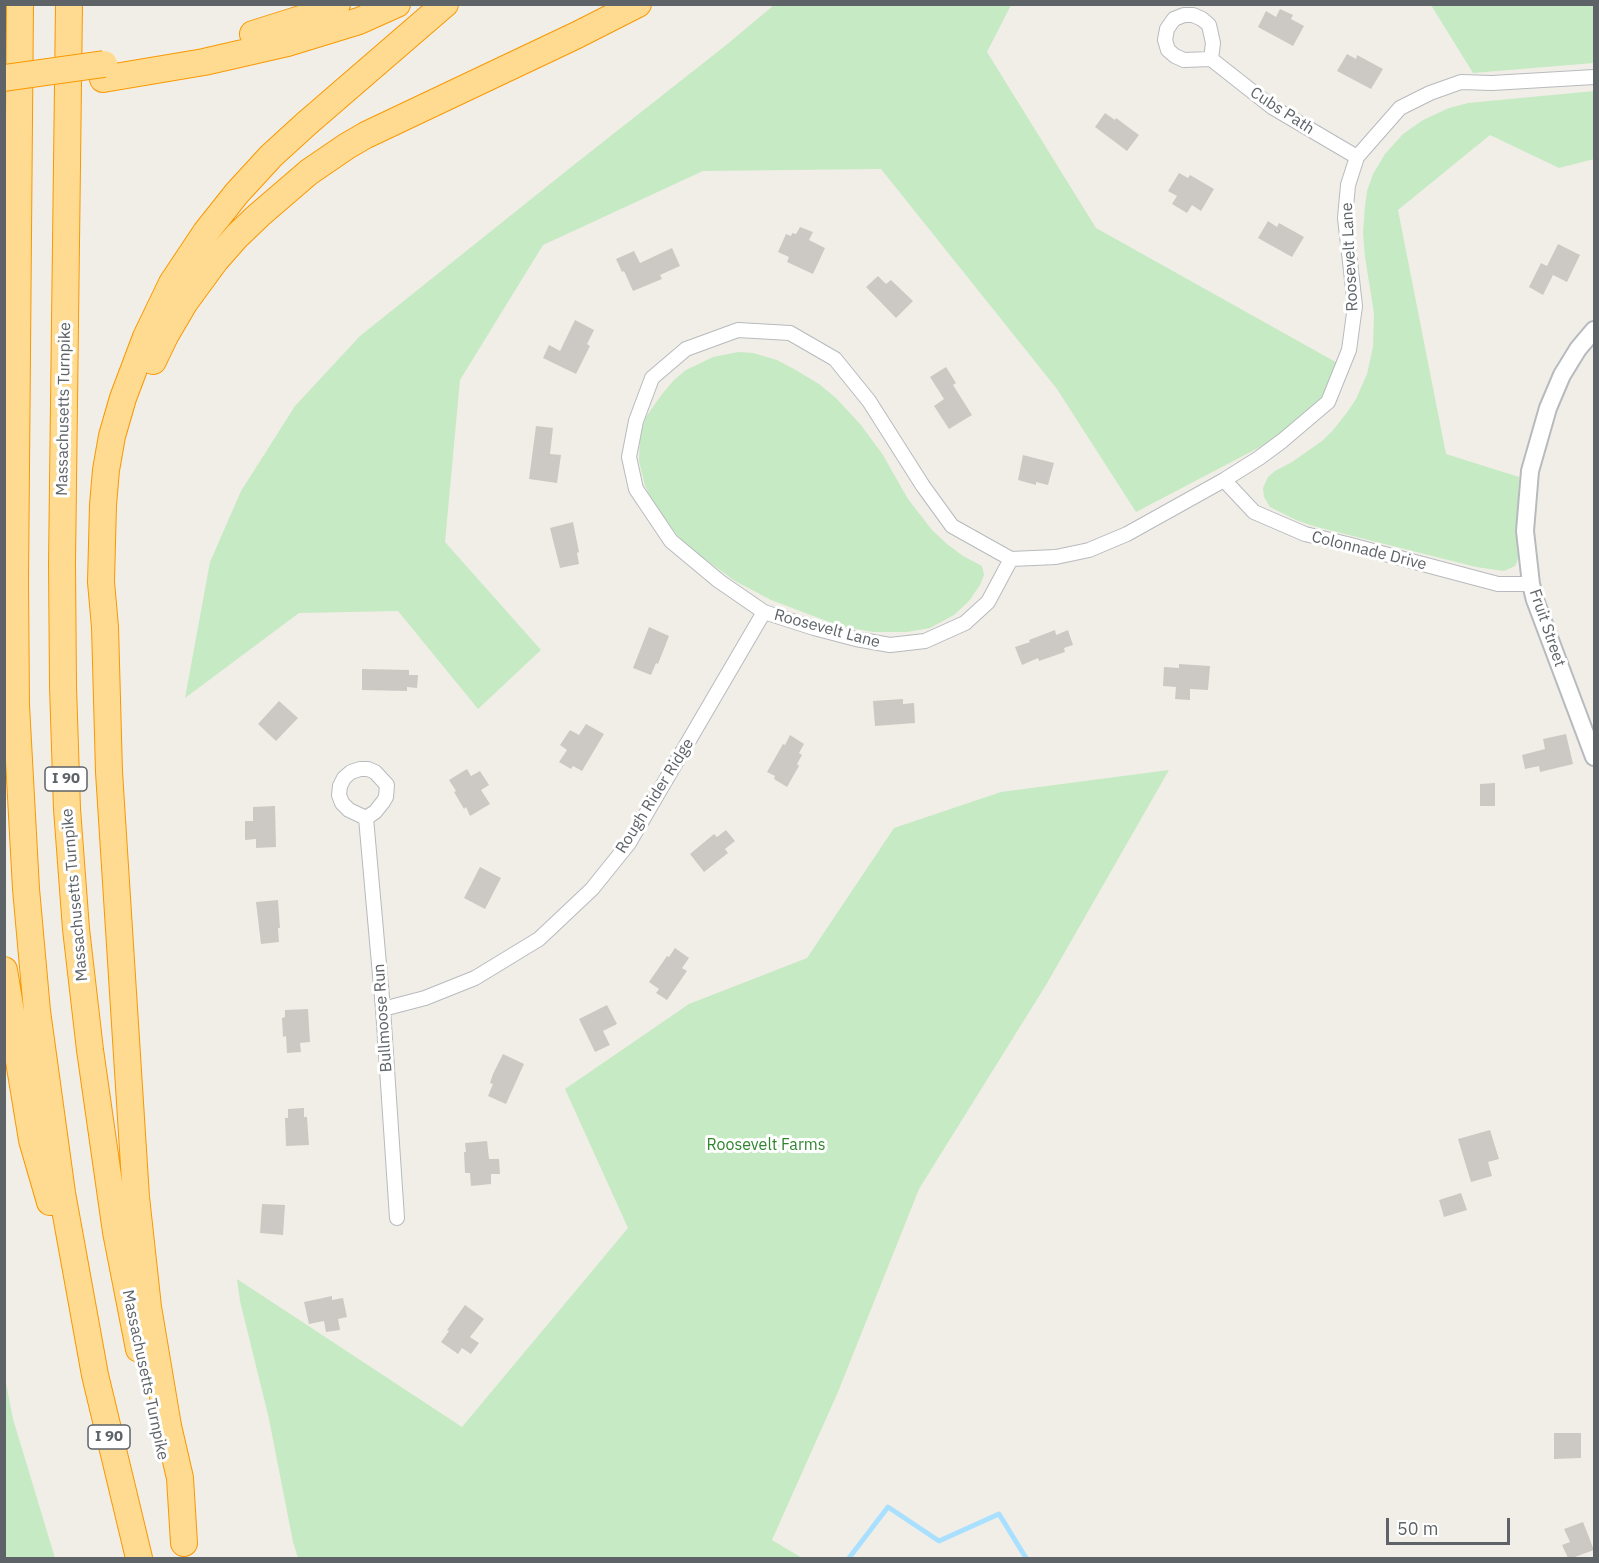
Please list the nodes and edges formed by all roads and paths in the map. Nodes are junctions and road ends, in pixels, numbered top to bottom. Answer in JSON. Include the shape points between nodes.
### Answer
{"nodes":[{"id":1,"x":20,"y":4,"type":"edge"},
{"id":2,"x":69,"y":4,"type":"edge"},
{"id":3,"x":337,"y":4,"type":"edge"},
{"id":4,"x":397,"y":4,"type":"edge"},
{"id":5,"x":445,"y":4,"type":"edge"},
{"id":6,"x":638,"y":4,"type":"edge"},
{"id":7,"x":1211,"y":59,"type":"dead end"},
{"id":8,"x":104,"y":71,"type":"junction"},
{"id":9,"x":1594,"y":77,"type":"edge"},
{"id":10,"x":4,"y":78,"type":"edge"},
{"id":11,"x":4,"y":96,"type":"edge"},
{"id":12,"x":1357,"y":157,"type":"junction"},
{"id":13,"x":1594,"y":330,"type":"edge"},
{"id":14,"x":1224,"y":480,"type":"junction"},
{"id":15,"x":1011,"y":559,"type":"junction"},
{"id":16,"x":1531,"y":584,"type":"junction"},
{"id":17,"x":764,"y":612,"type":"junction"},
{"id":18,"x":105,"y":627,"type":"junction"},
{"id":19,"x":1594,"y":757,"type":"edge"},
{"id":20,"x":366,"y":818,"type":"dead end"},
{"id":21,"x":4,"y":970,"type":"edge"},
{"id":22,"x":382,"y":1010,"type":"junction"},
{"id":23,"x":397,"y":1218,"type":"dead end"},
{"id":24,"x":83,"y":1314,"type":"junction"},
{"id":25,"x":186,"y":1551,"type":"edge"},
{"id":26,"x":139,"y":1558,"type":"edge"}],
"edges":[{"from":1,"to":24,"type":"highway","number":"I 90","via":[[15,561],[19,777],[37,1011]]},
{"from":2,"to":25,"type":"highway","name":"Massachusetts Turnpike","number":"I 90","via":[[62,573],[71,868],[88,1038],[114,1220],[152,1411]]},
{"from":3,"to":8,"type":"highway","via":[[243,37]]},
{"from":4,"to":8,"type":"highway","via":[[359,21],[204,63]]},
{"from":5,"to":18,"type":"highway","via":[[271,156],[220,213],[172,283],[129,378],[109,453],[102,538]]},
{"from":6,"to":18,"type":"highway","via":[[346,146],[283,193],[226,248],[170,327],[130,418],[114,488]]},
{"from":7,"to":12,"type":"street","name":"Cubs Path","via":[[1272,107]]},
{"from":8,"to":10,"type":"highway","bridge":true},
{"from":8,"to":11,"type":"highway"},
{"from":9,"to":12,"type":"street","name":"Roosevelt Lane","via":[[1461,82],[1400,108]]},
{"from":12,"to":14,"type":"street","name":"Roosevelt Lane","via":[[1348,184],[1345,218],[1355,306],[1349,350],[1328,402],[1282,441]]},
{"from":13,"to":16,"type":"street","name":"Fruit Street","via":[[1562,375],[1530,471],[1525,531]]},
{"from":14,"to":15,"type":"street","name":"Roosevelt Lane","via":[[1127,534],[1089,550],[1056,557]]},
{"from":14,"to":16,"type":"street","name":"Colonnade Drive","via":[[1254,512],[1305,534],[1498,584]]},
{"from":15,"to":17,"type":"street","name":"Roosevelt Lane","via":[[988,602],[965,623],[925,641],[890,645],[856,639]]},
{"from":15,"to":17,"type":"street","name":"Roosevelt Lane","via":[[952,526],[869,401],[835,359],[790,333],[738,330],[686,349],[652,378],[636,421],[629,457],[636,489],[671,541]]},
{"from":16,"to":19,"type":"street","name":"Fruit Street"},
{"from":17,"to":22,"type":"street","name":"Rough Rider Ridge","via":[[629,843],[592,889],[539,939],[475,978]]},
{"from":18,"to":25,"type":"highway","via":[[109,772],[136,1197],[148,1306],[180,1478]]},
{"from":20,"to":22,"type":"street","name":"Bullmoose Run"},
{"from":21,"to":24,"type":"highway","via":[[32,1140]]},
{"from":22,"to":23,"type":"street","name":"Bullmoose Run"},
{"from":24,"to":26,"type":"highway","number":"I 90"}]}
